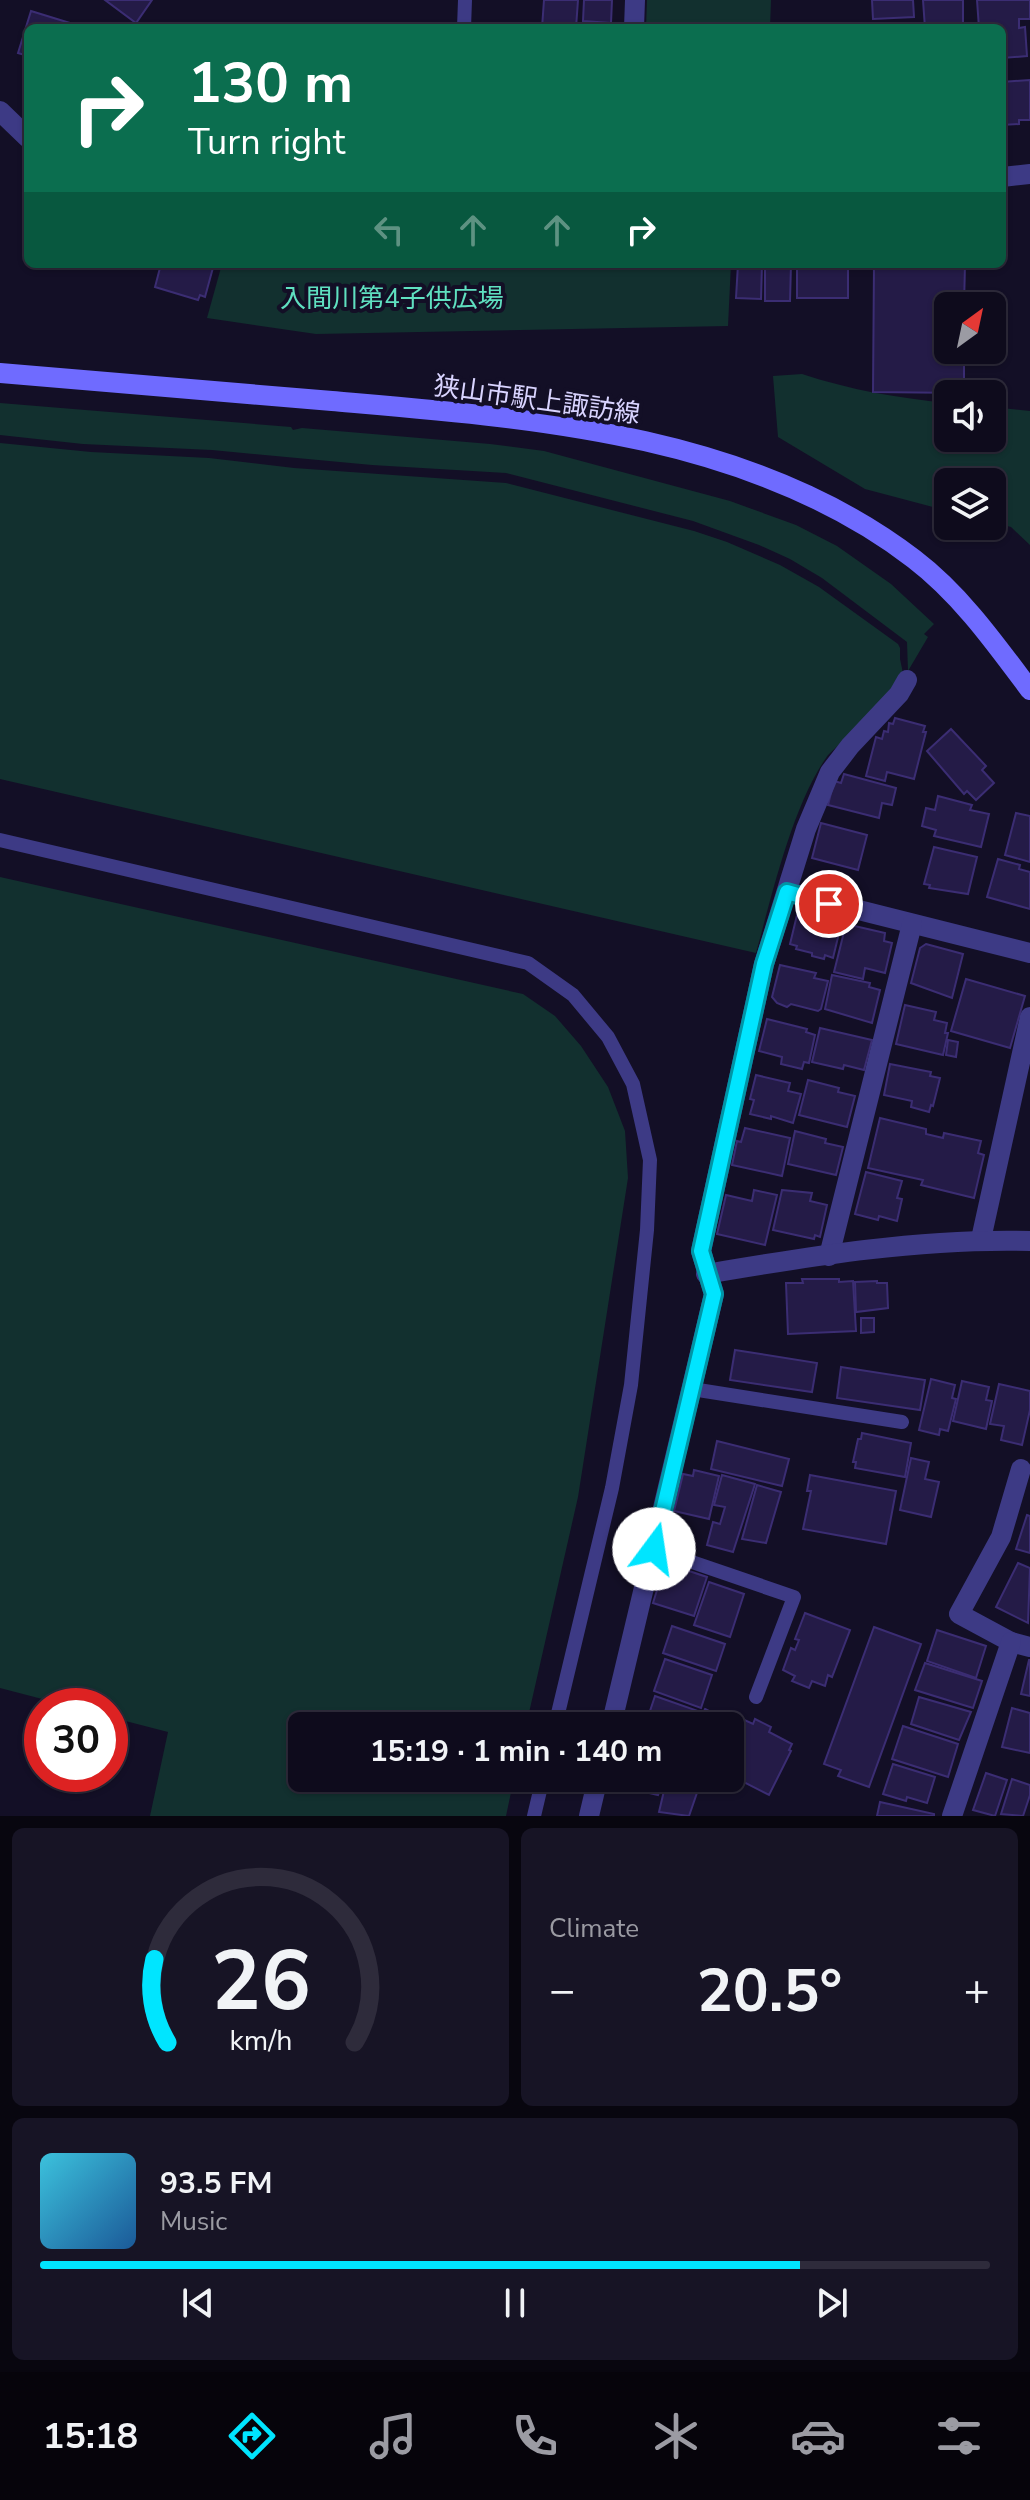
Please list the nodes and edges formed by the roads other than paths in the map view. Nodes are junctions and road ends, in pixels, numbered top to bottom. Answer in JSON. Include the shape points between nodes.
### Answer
{"nodes":[{"id":1,"x":465,"y":0,"type":"edge"},
{"id":2,"x":635,"y":0,"type":"edge"},
{"id":3,"x":464,"y":24,"type":"edge"},
{"id":4,"x":634,"y":24,"type":"edge"},
{"id":5,"x":0,"y":111,"type":"edge"},
{"id":6,"x":24,"y":134,"type":"edge"},
{"id":7,"x":1030,"y":174,"type":"edge"},
{"id":8,"x":1006,"y":177,"type":"edge"},
{"id":9,"x":0,"y":373,"type":"edge"},
{"id":10,"x":907,"y":680,"type":"dead end"},
{"id":11,"x":1030,"y":690,"type":"edge"},
{"id":12,"x":0,"y":840,"type":"edge"},
{"id":13,"x":787,"y":892,"type":"junction"},
{"id":14,"x":912,"y":924,"type":"junction"},
{"id":15,"x":1030,"y":953,"type":"edge"},
{"id":16,"x":1030,"y":1017,"type":"edge"},
{"id":17,"x":981,"y":1239,"type":"junction"},
{"id":18,"x":1030,"y":1241,"type":"edge"},
{"id":19,"x":829,"y":1256,"type":"junction"},
{"id":20,"x":706,"y":1274,"type":"junction"},
{"id":21,"x":692,"y":1389,"type":"junction"},
{"id":22,"x":902,"y":1422,"type":"dead end"},
{"id":23,"x":1021,"y":1469,"type":"dead end"},
{"id":24,"x":654,"y":1549,"type":"junction"},
{"id":25,"x":1021,"y":1644,"type":"edge"},
{"id":26,"x":756,"y":1697,"type":"dead end"},
{"id":27,"x":558,"y":1712,"type":"edge"},
{"id":28,"x":614,"y":1712,"type":"edge"},
{"id":29,"x":540,"y":1792,"type":"edge"},
{"id":30,"x":595,"y":1792,"type":"edge"},
{"id":31,"x":956,"y":1815,"type":"edge"},
{"id":32,"x":534,"y":1816,"type":"edge"},
{"id":33,"x":589,"y":1816,"type":"edge"}],
"edges":[{"from":1,"to":3,"type":"lane"},
{"from":2,"to":4,"type":"street"},
{"from":5,"to":6,"type":"street"},
{"from":7,"to":8,"type":"street"},
{"from":9,"to":11,"type":"street","name":"狭山市駅上諏訪線","via":[[585,428],[759,475],[822,502],[915,560],[955,597]]},
{"from":10,"to":13,"type":"street","via":[[830,772]]},
{"from":12,"to":27,"type":"lane","via":[[528,963],[573,995],[608,1037],[633,1084],[643,1124],[650,1160],[647,1230],[618,1459]]},
{"from":13,"to":14,"type":"street"},
{"from":13,"to":20,"type":"street","via":[[764,964],[701,1251]]},
{"from":14,"to":15,"type":"street"},
{"from":14,"to":19,"type":"street"},
{"from":16,"to":17,"type":"street"},
{"from":17,"to":18,"type":"street"},
{"from":17,"to":19,"type":"street"},
{"from":19,"to":20,"type":"street"},
{"from":20,"to":21,"type":"street","via":[[714,1294]]},
{"from":21,"to":22,"type":"lane"},
{"from":21,"to":24,"type":"street"},
{"from":23,"to":25,"type":"street","via":[[1001,1537],[959,1614]]},
{"from":24,"to":26,"type":"lane","via":[[794,1597]]},
{"from":24,"to":28,"type":"street"},
{"from":25,"to":31,"type":"street"},
{"from":29,"to":32,"type":"lane"},
{"from":30,"to":33,"type":"street"}]}
